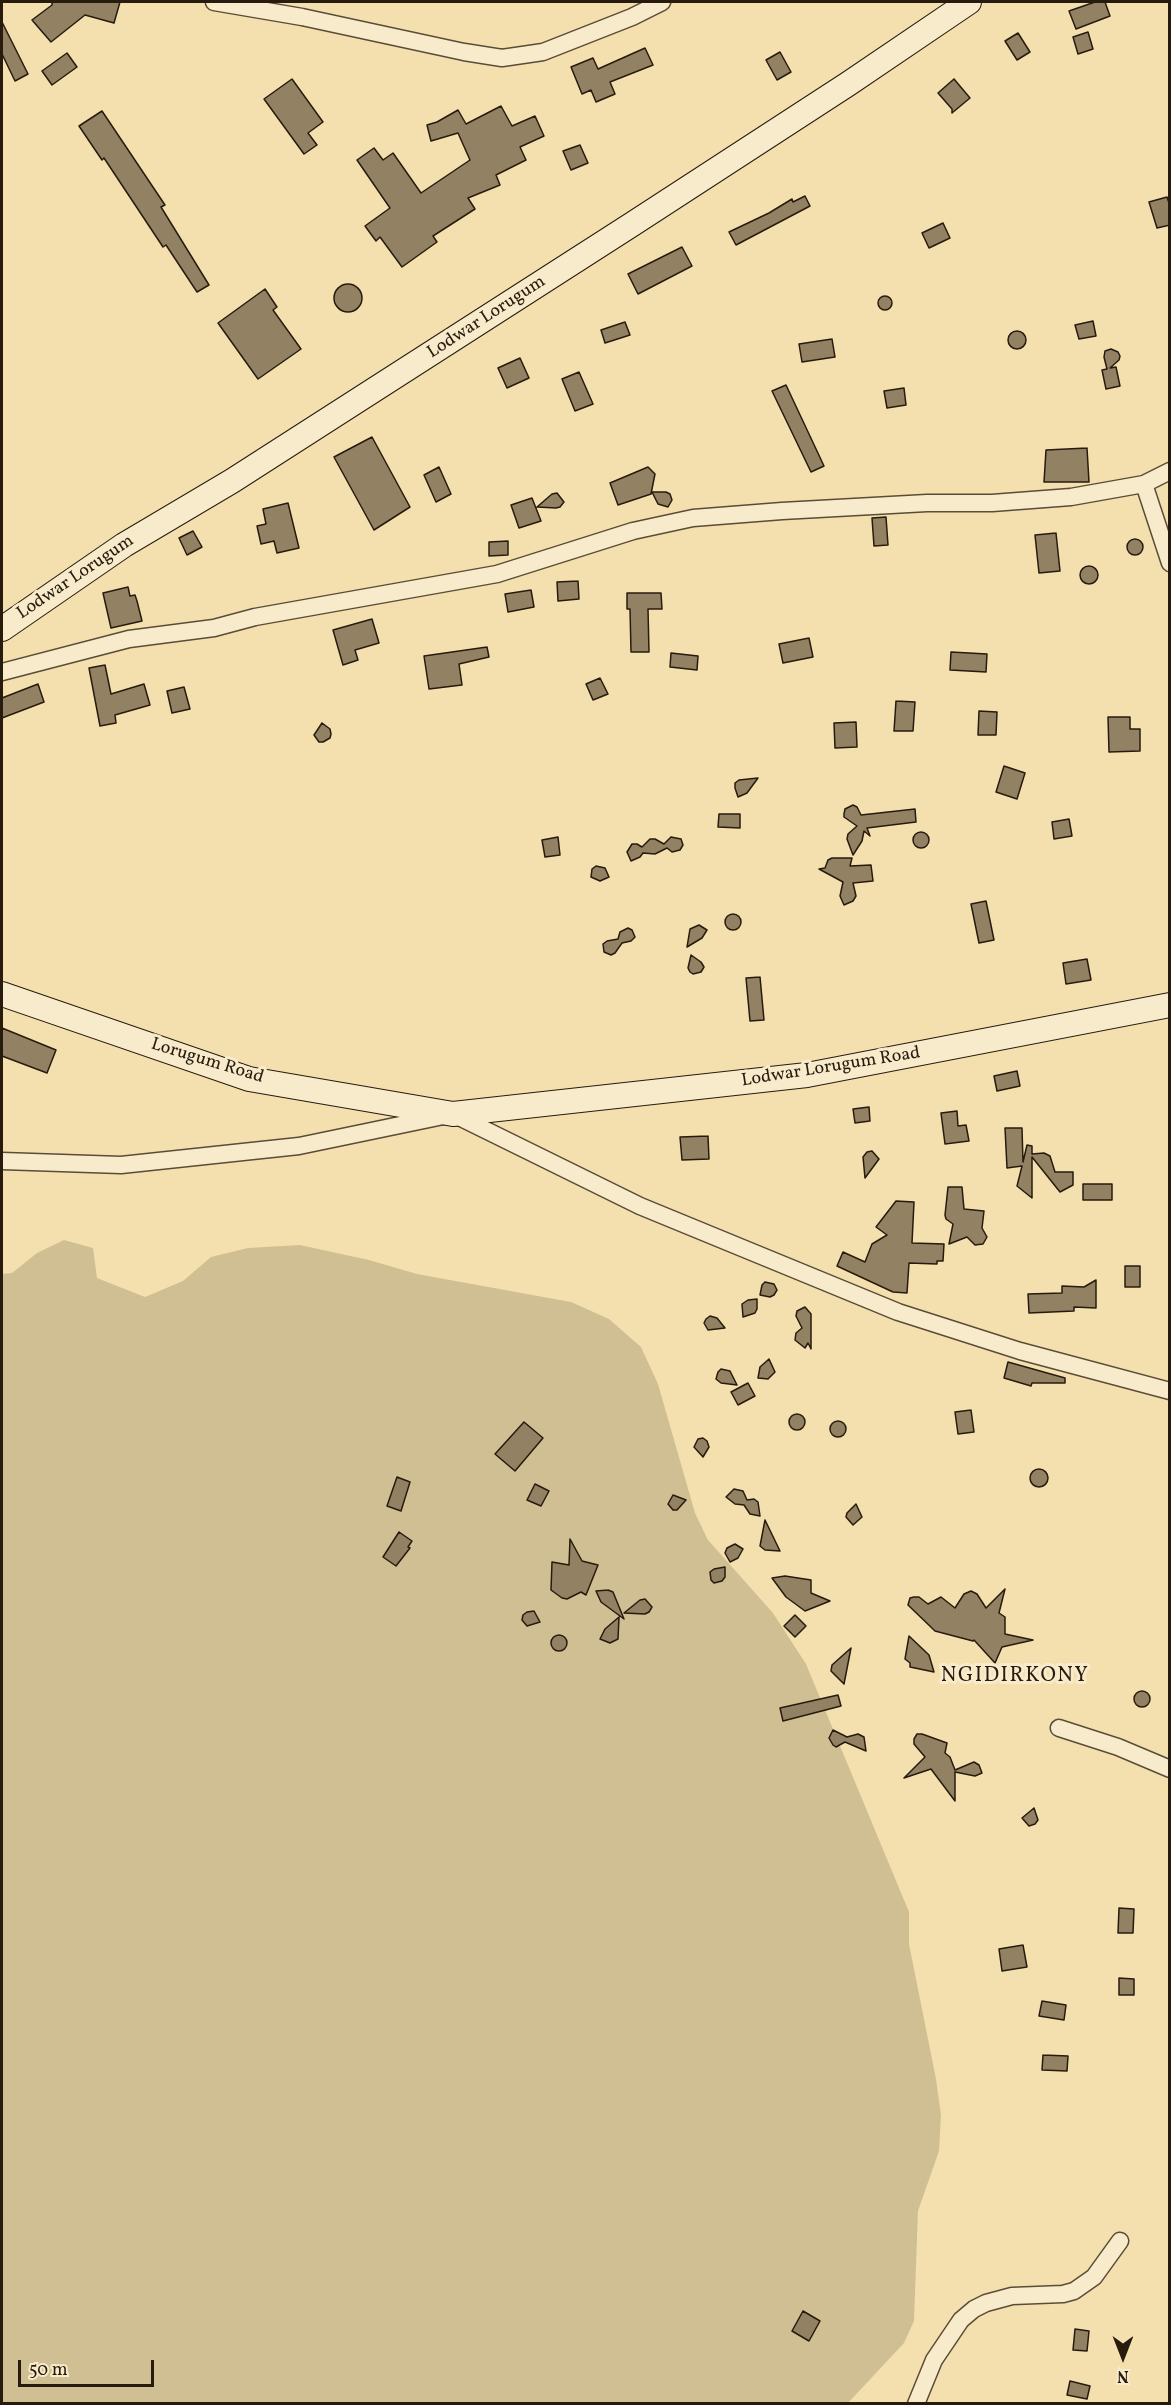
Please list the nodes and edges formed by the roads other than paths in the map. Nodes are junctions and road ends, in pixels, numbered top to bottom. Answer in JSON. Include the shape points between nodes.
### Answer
{"nodes":[{"id":1,"x":214,"y":2,"type":"edge"},
{"id":2,"x":662,"y":2,"type":"edge"},
{"id":3,"x":969,"y":2,"type":"edge"},
{"id":4,"x":1170,"y":471,"type":"edge"},
{"id":5,"x":1144,"y":484,"type":"junction"},
{"id":6,"x":1170,"y":563,"type":"edge"},
{"id":7,"x":2,"y":629,"type":"edge"},
{"id":8,"x":2,"y":672,"type":"edge"},
{"id":9,"x":2,"y":994,"type":"edge"},
{"id":10,"x":1170,"y":1005,"type":"edge"},
{"id":11,"x":453,"y":1114,"type":"junction"},
{"id":12,"x":2,"y":1161,"type":"edge"},
{"id":13,"x":1170,"y":1391,"type":"edge"},
{"id":14,"x":1059,"y":1728,"type":"dead end"},
{"id":15,"x":1170,"y":1769,"type":"edge"},
{"id":16,"x":1120,"y":2241,"type":"dead end"},
{"id":17,"x":916,"y":2403,"type":"edge"}],
"edges":[{"from":1,"to":2,"type":"street","via":[[502,58],[543,52]]},
{"from":3,"to":7,"type":"main road","name":"Lodwar Lorugum","via":[[631,225],[232,481],[124,545]]},
{"from":4,"to":5,"type":"street"},
{"from":5,"to":6,"type":"street"},
{"from":5,"to":8,"type":"street","via":[[1071,497],[992,503],[927,503],[693,518],[633,531],[497,574],[255,617],[214,628],[129,639]]},
{"from":9,"to":11,"type":"main road","name":"Lorugum Road","via":[[249,1079]]},
{"from":10,"to":11,"type":"main road","name":"Lodwar Lorugum Road","via":[[807,1075]]},
{"from":11,"to":12,"type":"street","via":[[299,1146],[121,1165]]},
{"from":11,"to":13,"type":"street","via":[[640,1206],[898,1312],[1020,1351]]},
{"from":14,"to":15,"type":"street"},
{"from":16,"to":17,"type":"street","via":[[1094,2277],[1074,2291],[1012,2296],[974,2309],[961,2320],[934,2360]]}]}
